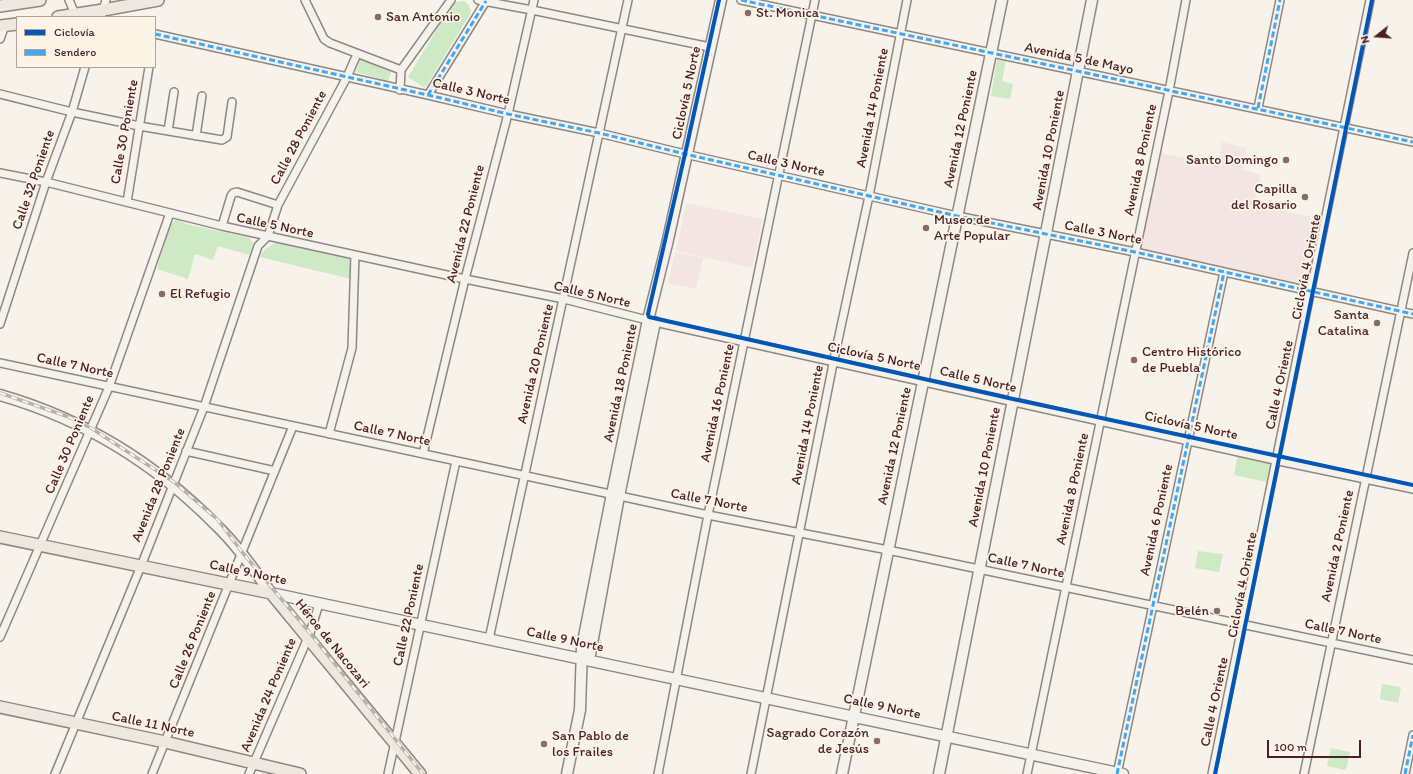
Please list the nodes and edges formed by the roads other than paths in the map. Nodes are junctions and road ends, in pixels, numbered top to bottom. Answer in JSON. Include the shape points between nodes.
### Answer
{"nodes":[{"id":1,"x":40,"y":0,"type":"edge"},
{"id":2,"x":70,"y":0,"type":"edge"},
{"id":3,"x":158,"y":0,"type":"edge"},
{"id":4,"x":305,"y":0,"type":"edge"},
{"id":5,"x":452,"y":0,"type":"edge"},
{"id":6,"x":478,"y":0,"type":"edge"},
{"id":7,"x":534,"y":0,"type":"edge"},
{"id":8,"x":628,"y":0,"type":"edge"},
{"id":9,"x":721,"y":0,"type":"edge"},
{"id":10,"x":741,"y":0,"type":"edge"},
{"id":11,"x":815,"y":0,"type":"edge"},
{"id":12,"x":907,"y":0,"type":"edge"},
{"id":13,"x":1002,"y":0,"type":"edge"},
{"id":14,"x":1092,"y":0,"type":"edge"},
{"id":15,"x":1186,"y":0,"type":"edge"},
{"id":16,"x":1280,"y":0,"type":"edge"},
{"id":17,"x":1370,"y":0,"type":"edge"},
{"id":18,"x":486,"y":1,"type":"junction"},
{"id":19,"x":0,"y":6,"type":"edge"},
{"id":20,"x":104,"y":9,"type":"edge"},
{"id":21,"x":532,"y":10,"type":"junction"},
{"id":22,"x":812,"y":14,"type":"junction"},
{"id":23,"x":79,"y":16,"type":"edge"},
{"id":24,"x":16,"y":24,"type":"edge"},
{"id":25,"x":2,"y":26,"type":"edge"},
{"id":26,"x":621,"y":29,"type":"junction"},
{"id":27,"x":156,"y":34,"type":"edge"},
{"id":28,"x":900,"y":34,"type":"junction"},
{"id":29,"x":0,"y":39,"type":"edge"},
{"id":30,"x":710,"y":47,"type":"junction"},
{"id":31,"x":992,"y":53,"type":"junction"},
{"id":32,"x":357,"y":54,"type":"junction"},
{"id":33,"x":86,"y":68,"type":"edge"},
{"id":34,"x":149,"y":68,"type":"edge"},
{"id":35,"x":401,"y":70,"type":"junction"},
{"id":36,"x":1078,"y":72,"type":"junction"},
{"id":37,"x":347,"y":77,"type":"junction"},
{"id":38,"x":400,"y":90,"type":"junction"},
{"id":39,"x":1169,"y":91,"type":"junction"},
{"id":40,"x":174,"y":92,"type":"dead end"},
{"id":41,"x":0,"y":94,"type":"edge"},
{"id":42,"x":428,"y":95,"type":"junction"},
{"id":43,"x":202,"y":96,"type":"dead end"},
{"id":44,"x":232,"y":102,"type":"dead end"},
{"id":45,"x":1258,"y":108,"type":"junction"},
{"id":46,"x":72,"y":112,"type":"junction"},
{"id":47,"x":508,"y":114,"type":"junction"},
{"id":48,"x":139,"y":126,"type":"junction"},
{"id":49,"x":1344,"y":126,"type":"junction"},
{"id":50,"x":168,"y":131,"type":"junction"},
{"id":51,"x":599,"y":133,"type":"junction"},
{"id":52,"x":196,"y":136,"type":"junction"},
{"id":53,"x":1413,"y":142,"type":"edge"},
{"id":54,"x":687,"y":154,"type":"junction"},
{"id":55,"x":0,"y":173,"type":"edge"},
{"id":56,"x":780,"y":176,"type":"junction"},
{"id":57,"x":46,"y":182,"type":"junction"},
{"id":58,"x":869,"y":196,"type":"junction"},
{"id":59,"x":126,"y":202,"type":"junction"},
{"id":60,"x":278,"y":204,"type":"junction"},
{"id":61,"x":170,"y":213,"type":"junction"},
{"id":62,"x":957,"y":216,"type":"junction"},
{"id":63,"x":222,"y":226,"type":"junction"},
{"id":64,"x":1047,"y":235,"type":"junction"},
{"id":65,"x":268,"y":236,"type":"junction"},
{"id":66,"x":1135,"y":252,"type":"junction"},
{"id":67,"x":1413,"y":253,"type":"edge"},
{"id":68,"x":355,"y":255,"type":"junction"},
{"id":69,"x":1224,"y":272,"type":"junction"},
{"id":70,"x":465,"y":279,"type":"junction"},
{"id":71,"x":1310,"y":291,"type":"junction"},
{"id":72,"x":564,"y":299,"type":"junction"},
{"id":73,"x":1401,"y":311,"type":"junction"},
{"id":74,"x":1413,"y":314,"type":"edge"},
{"id":75,"x":652,"y":321,"type":"junction"},
{"id":76,"x":0,"y":324,"type":"edge"},
{"id":77,"x":744,"y":342,"type":"junction"},
{"id":78,"x":834,"y":362,"type":"junction"},
{"id":79,"x":0,"y":363,"type":"edge"},
{"id":80,"x":923,"y":381,"type":"junction"},
{"id":81,"x":109,"y":387,"type":"junction"},
{"id":82,"x":0,"y":395,"type":"edge"},
{"id":83,"x":1012,"y":401,"type":"junction"},
{"id":84,"x":204,"y":407,"type":"junction"},
{"id":85,"x":1100,"y":421,"type":"junction"},
{"id":86,"x":293,"y":426,"type":"junction"},
{"id":87,"x":90,"y":430,"type":"junction"},
{"id":88,"x":329,"y":434,"type":"junction"},
{"id":89,"x":1188,"y":440,"type":"junction"},
{"id":90,"x":186,"y":451,"type":"junction"},
{"id":91,"x":422,"y":454,"type":"junction"},
{"id":92,"x":1275,"y":460,"type":"junction"},
{"id":93,"x":456,"y":461,"type":"junction"},
{"id":94,"x":275,"y":472,"type":"junction"},
{"id":95,"x":524,"y":476,"type":"junction"},
{"id":96,"x":1366,"y":479,"type":"junction"},
{"id":97,"x":173,"y":484,"type":"junction"},
{"id":98,"x":1413,"y":489,"type":"edge"},
{"id":99,"x":616,"y":495,"type":"junction"},
{"id":100,"x":708,"y":515,"type":"junction"},
{"id":101,"x":800,"y":532,"type":"junction"},
{"id":102,"x":0,"y":537,"type":"edge"},
{"id":103,"x":41,"y":545,"type":"junction"},
{"id":104,"x":888,"y":550,"type":"junction"},
{"id":105,"x":241,"y":554,"type":"junction"},
{"id":106,"x":141,"y":566,"type":"junction"},
{"id":107,"x":979,"y":569,"type":"junction"},
{"id":108,"x":230,"y":585,"type":"junction"},
{"id":109,"x":1066,"y":587,"type":"junction"},
{"id":110,"x":271,"y":593,"type":"junction"},
{"id":111,"x":319,"y":604,"type":"junction"},
{"id":112,"x":1153,"y":606,"type":"junction"},
{"id":113,"x":1242,"y":624,"type":"junction"},
{"id":114,"x":421,"y":625,"type":"junction"},
{"id":115,"x":0,"y":638,"type":"edge"},
{"id":116,"x":308,"y":638,"type":"junction"},
{"id":117,"x":489,"y":639,"type":"junction"},
{"id":118,"x":1332,"y":643,"type":"junction"},
{"id":119,"x":586,"y":660,"type":"junction"},
{"id":120,"x":1413,"y":660,"type":"edge"},
{"id":121,"x":676,"y":678,"type":"junction"},
{"id":122,"x":766,"y":698,"type":"junction"},
{"id":123,"x":0,"y":707,"type":"edge"},
{"id":124,"x":854,"y":716,"type":"junction"},
{"id":125,"x":76,"y":724,"type":"junction"},
{"id":126,"x":1413,"y":735,"type":"edge"},
{"id":127,"x":946,"y":736,"type":"junction"},
{"id":128,"x":165,"y":742,"type":"junction"},
{"id":129,"x":394,"y":743,"type":"junction"},
{"id":130,"x":1031,"y":754,"type":"junction"},
{"id":131,"x":254,"y":763,"type":"junction"},
{"id":132,"x":55,"y":774,"type":"edge"},
{"id":133,"x":152,"y":774,"type":"edge"},
{"id":134,"x":249,"y":774,"type":"edge"},
{"id":135,"x":300,"y":774,"type":"edge"},
{"id":136,"x":388,"y":774,"type":"edge"},
{"id":137,"x":420,"y":774,"type":"edge"},
{"id":138,"x":567,"y":774,"type":"edge"},
{"id":139,"x":658,"y":774,"type":"edge"},
{"id":140,"x":751,"y":774,"type":"edge"},
{"id":141,"x":842,"y":774,"type":"edge"},
{"id":142,"x":939,"y":774,"type":"edge"},
{"id":143,"x":1027,"y":774,"type":"edge"},
{"id":144,"x":1119,"y":774,"type":"edge"},
{"id":145,"x":1212,"y":774,"type":"edge"},
{"id":146,"x":1304,"y":774,"type":"edge"},
{"id":147,"x":1405,"y":774,"type":"edge"}],
"edges":[{"from":1,"to":19,"type":"main road"},
{"from":2,"to":23,"type":"street"},
{"from":3,"to":20,"type":"main road"},
{"from":4,"to":32,"type":"street","via":[[324,39]]},
{"from":5,"to":35,"type":"street"},
{"from":6,"to":18,"type":"street"},
{"from":7,"to":21,"type":"street","name":"Avenida 22 Poniente"},
{"from":8,"to":26,"type":"street","name":"Avenida 20 Poniente"},
{"from":9,"to":30,"type":"street","name":"Avenida 18 Poniente"},
{"from":10,"to":22,"type":"street","name":"Avenida 5 de Mayo"},
{"from":11,"to":22,"type":"street","name":"Avenida 16 Poniente"},
{"from":12,"to":28,"type":"street","name":"Avenida 14 Poniente"},
{"from":13,"to":31,"type":"street","name":"Avenida 12 Poniente"},
{"from":14,"to":36,"type":"street","name":"Avenida 10 Poniente"},
{"from":15,"to":39,"type":"street","name":"Avenida 8 Poniente"},
{"from":16,"to":45,"type":"street"},
{"from":17,"to":49,"type":"street","name":"Calle 4 Oriente"},
{"from":18,"to":21,"type":"street"},
{"from":18,"to":42,"type":"street"},
{"from":20,"to":23,"type":"main road"},
{"from":21,"to":26,"type":"street"},
{"from":21,"to":47,"type":"street","name":"Avenida 22 Poniente"},
{"from":22,"to":28,"type":"street","name":"Avenida 5 de Mayo"},
{"from":22,"to":56,"type":"street","name":"Avenida 16 Poniente"},
{"from":24,"to":25,"type":"main road"},
{"from":25,"to":29,"type":"street"},
{"from":26,"to":30,"type":"street"},
{"from":26,"to":51,"type":"street","name":"Avenida 20 Poniente"},
{"from":27,"to":37,"type":"street","name":"Calle 3 Norte"},
{"from":28,"to":31,"type":"street","name":"Avenida 5 de Mayo"},
{"from":28,"to":58,"type":"street","name":"Avenida 14 Poniente"},
{"from":30,"to":54,"type":"street","name":"Avenida 18 Poniente"},
{"from":31,"to":36,"type":"street","name":"Avenida 5 de Mayo"},
{"from":31,"to":62,"type":"street","name":"Avenida 12 Poniente"},
{"from":32,"to":35,"type":"street"},
{"from":32,"to":37,"type":"street","name":"Calle 28 Poniente"},
{"from":33,"to":46,"type":"street","name":"Calle 32 Poniente"},
{"from":34,"to":48,"type":"street","name":"Calle 30 Poniente"},
{"from":35,"to":38,"type":"street"},
{"from":36,"to":39,"type":"street","name":"Avenida 5 de Mayo"},
{"from":36,"to":64,"type":"street","name":"Avenida 10 Poniente"},
{"from":37,"to":38,"type":"street","name":"Calle 3 Norte"},
{"from":37,"to":60,"type":"street","name":"Calle 28 Poniente"},
{"from":38,"to":42,"type":"street","name":"Calle 3 Norte"},
{"from":39,"to":45,"type":"street","name":"Avenida 5 de Mayo"},
{"from":39,"to":66,"type":"street","name":"Avenida 8 Poniente"},
{"from":40,"to":50,"type":"street"},
{"from":41,"to":46,"type":"street"},
{"from":42,"to":47,"type":"street","name":"Calle 3 Norte"},
{"from":43,"to":52,"type":"street"},
{"from":44,"to":52,"type":"street","via":[[225,140]]},
{"from":45,"to":49,"type":"street","name":"Avenida 5 de Mayo"},
{"from":46,"to":48,"type":"street"},
{"from":46,"to":57,"type":"street","name":"Calle 32 Poniente"},
{"from":47,"to":51,"type":"street","name":"Calle 3 Norte"},
{"from":47,"to":70,"type":"street","name":"Avenida 22 Poniente"},
{"from":48,"to":50,"type":"street"},
{"from":48,"to":59,"type":"street","name":"Calle 30 Poniente"},
{"from":49,"to":53,"type":"street","name":"Avenida 5 de Mayo"},
{"from":49,"to":71,"type":"street","name":"Calle 4 Oriente"},
{"from":50,"to":52,"type":"street"},
{"from":51,"to":54,"type":"street","name":"Calle 3 Norte"},
{"from":51,"to":72,"type":"street","name":"Avenida 20 Poniente"},
{"from":54,"to":56,"type":"street","name":"Calle 3 Norte"},
{"from":54,"to":75,"type":"street","name":"Avenida 18 Poniente"},
{"from":55,"to":57,"type":"street","name":"Calle 5 Norte"},
{"from":56,"to":58,"type":"street","name":"Calle 3 Norte"},
{"from":56,"to":77,"type":"street","name":"Avenida 16 Poniente"},
{"from":57,"to":59,"type":"street","name":"Calle 5 Norte"},
{"from":57,"to":76,"type":"street","name":"Calle 32 Poniente"},
{"from":58,"to":62,"type":"street","name":"Calle 3 Norte"},
{"from":58,"to":78,"type":"street","name":"Avenida 14 Poniente"},
{"from":59,"to":61,"type":"street","name":"Calle 5 Norte"},
{"from":60,"to":63,"type":"street","name":"Calle 28 Poniente","via":[[233,193]]},
{"from":60,"to":65,"type":"street","name":"Avenida 28 Poniente"},
{"from":61,"to":63,"type":"street","name":"Calle 5 Norte"},
{"from":61,"to":81,"type":"street","name":"Calle 30 Poniente"},
{"from":62,"to":64,"type":"street","name":"Calle 3 Norte"},
{"from":62,"to":80,"type":"street","name":"Avenida 12 Poniente"},
{"from":63,"to":65,"type":"street","name":"Calle 5 Norte"},
{"from":64,"to":66,"type":"street","name":"Calle 3 Norte"},
{"from":64,"to":83,"type":"street","name":"Avenida 10 Poniente"},
{"from":65,"to":68,"type":"street","name":"Calle 5 Norte"},
{"from":65,"to":84,"type":"street","name":"Avenida 28 Poniente","via":[[258,246]]},
{"from":66,"to":69,"type":"street","name":"Calle 3 Norte"},
{"from":66,"to":85,"type":"street","name":"Avenida 8 Poniente"},
{"from":67,"to":73,"type":"street","name":"Avenida 2 Poniente"},
{"from":68,"to":70,"type":"street","name":"Calle 5 Norte"},
{"from":68,"to":88,"type":"street","via":[[352,348]]},
{"from":69,"to":71,"type":"street","name":"Calle 3 Norte"},
{"from":69,"to":89,"type":"street","name":"Avenida 6 Poniente"},
{"from":70,"to":72,"type":"street","name":"Calle 5 Norte"},
{"from":70,"to":91,"type":"street","name":"Avenida 22 Poniente"},
{"from":71,"to":73,"type":"street","name":"Calle 3 Norte"},
{"from":71,"to":92,"type":"street","name":"Calle 4 Oriente"},
{"from":72,"to":75,"type":"street","name":"Calle 5 Norte"},
{"from":72,"to":95,"type":"street","name":"Avenida 20 Poniente"},
{"from":73,"to":74,"type":"street","name":"Calle 3 Norte"},
{"from":73,"to":96,"type":"street","name":"Avenida 2 Poniente"},
{"from":75,"to":77,"type":"street","name":"Calle 5 Norte"},
{"from":75,"to":99,"type":"street","name":"Avenida 18 Poniente"},
{"from":77,"to":78,"type":"street","name":"Calle 5 Norte"},
{"from":77,"to":100,"type":"street","name":"Avenida 16 Poniente"},
{"from":78,"to":80,"type":"street","name":"Calle 5 Norte"},
{"from":78,"to":101,"type":"street","name":"Avenida 14 Poniente"},
{"from":79,"to":81,"type":"street","name":"Calle 7 Norte"},
{"from":80,"to":83,"type":"street","name":"Calle 5 Norte"},
{"from":80,"to":104,"type":"street","name":"Avenida 12 Poniente"},
{"from":81,"to":84,"type":"street","name":"Calle 7 Norte"},
{"from":81,"to":87,"type":"street","name":"Calle 30 Poniente"},
{"from":82,"to":87,"type":"street","name":"Héroe de Nacozari","via":[[65,418]]},
{"from":83,"to":85,"type":"street","name":"Calle 5 Norte"},
{"from":83,"to":107,"type":"street","name":"Avenida 10 Poniente"},
{"from":84,"to":86,"type":"street","name":"Calle 7 Norte"},
{"from":84,"to":90,"type":"street","name":"Avenida 28 Poniente"},
{"from":85,"to":89,"type":"street","name":"Calle 5 Norte"},
{"from":85,"to":109,"type":"street","name":"Avenida 8 Poniente"},
{"from":86,"to":88,"type":"street","name":"Calle 7 Norte"},
{"from":86,"to":94,"type":"street","name":"Calle 26 Poniente"},
{"from":87,"to":97,"type":"street","name":"Héroe de Nacozari"},
{"from":87,"to":103,"type":"street","name":"Calle 30 Poniente"},
{"from":88,"to":91,"type":"street","name":"Calle 7 Norte"},
{"from":89,"to":92,"type":"street","name":"Calle 5 Norte"},
{"from":89,"to":112,"type":"street","name":"Avenida 6 Poniente"},
{"from":90,"to":94,"type":"street"},
{"from":90,"to":97,"type":"street","name":"Avenida 28 Poniente"},
{"from":91,"to":93,"type":"street","name":"Calle 7 Norte"},
{"from":92,"to":96,"type":"street","name":"Calle 5 Norte"},
{"from":92,"to":113,"type":"street","name":"Calle 4 Oriente"},
{"from":93,"to":95,"type":"street","name":"Calle 7 Norte"},
{"from":93,"to":114,"type":"street","name":"Calle 22 Poniente"},
{"from":94,"to":105,"type":"street","name":"Calle 26 Poniente"},
{"from":95,"to":99,"type":"street","name":"Calle 7 Norte"},
{"from":95,"to":117,"type":"street","name":"Avenida 20 Poniente"},
{"from":96,"to":98,"type":"street","name":"Calle 5 Norte"},
{"from":96,"to":118,"type":"street","name":"Avenida 2 Poniente"},
{"from":97,"to":105,"type":"street","name":"Héroe de Nacozari","via":[[218,526]]},
{"from":97,"to":106,"type":"street","name":"Avenida 28 Poniente"},
{"from":99,"to":100,"type":"street","name":"Calle 7 Norte"},
{"from":99,"to":119,"type":"street","name":"Avenida 18 Poniente"},
{"from":100,"to":101,"type":"street","name":"Calle 7 Norte"},
{"from":100,"to":121,"type":"street","name":"Avenida 16 Poniente"},
{"from":101,"to":104,"type":"street","name":"Calle 7 Norte"},
{"from":101,"to":122,"type":"street","name":"Avenida 14 Poniente"},
{"from":102,"to":103,"type":"main road","name":"Calle 9 Norte"},
{"from":103,"to":106,"type":"main road","name":"Calle 9 Norte"},
{"from":103,"to":115,"type":"street","name":"Calle 30 Poniente"},
{"from":104,"to":107,"type":"street","name":"Calle 7 Norte"},
{"from":104,"to":124,"type":"street","name":"Avenida 12 Poniente"},
{"from":105,"to":108,"type":"street","name":"Calle 26 Poniente"},
{"from":105,"to":110,"type":"street","name":"Héroe de Nacozari"},
{"from":106,"to":108,"type":"main road","name":"Calle 9 Norte"},
{"from":106,"to":125,"type":"street","name":"Avenida 28 Poniente"},
{"from":107,"to":109,"type":"street","name":"Calle 7 Norte"},
{"from":107,"to":127,"type":"street","name":"Avenida 10 Poniente"},
{"from":108,"to":110,"type":"main road","name":"Calle 9 Norte"},
{"from":108,"to":128,"type":"street","name":"Calle 26 Poniente"},
{"from":109,"to":112,"type":"street","name":"Calle 7 Norte"},
{"from":109,"to":130,"type":"street","name":"Avenida 8 Poniente"},
{"from":110,"to":111,"type":"street","name":"Calle 9 Norte"},
{"from":110,"to":116,"type":"main road","name":"Héroe de Nacozari"},
{"from":111,"to":114,"type":"street","name":"Calle 9 Norte"},
{"from":111,"to":116,"type":"street","name":"Avenida 24 Poniente"},
{"from":112,"to":113,"type":"street","name":"Calle 7 Norte"},
{"from":112,"to":144,"type":"street","name":"Avenida 6 Poniente"},
{"from":113,"to":118,"type":"street","name":"Calle 7 Norte"},
{"from":113,"to":145,"type":"street","name":"Calle 4 Oriente"},
{"from":114,"to":117,"type":"street","name":"Calle 9 Norte"},
{"from":114,"to":129,"type":"street","name":"Calle 22 Poniente"},
{"from":116,"to":129,"type":"main road","name":"Héroe de Nacozari"},
{"from":116,"to":131,"type":"street","name":"Avenida 24 Poniente"},
{"from":117,"to":119,"type":"street","name":"Calle 9 Norte"},
{"from":118,"to":120,"type":"street","name":"Calle 7 Norte"},
{"from":118,"to":146,"type":"street","name":"Avenida 2 Poniente"},
{"from":119,"to":121,"type":"street","name":"Calle 9 Norte"},
{"from":119,"to":138,"type":"street","name":"Avenida 18 Poniente","via":[[580,710]]},
{"from":121,"to":122,"type":"street","name":"Calle 9 Norte"},
{"from":121,"to":139,"type":"street","name":"Avenida 16 Poniente"},
{"from":122,"to":124,"type":"street","name":"Calle 9 Norte"},
{"from":122,"to":140,"type":"street","name":"Avenida 14 Poniente"},
{"from":123,"to":125,"type":"main road","name":"Calle 11 Norte"},
{"from":124,"to":127,"type":"street","name":"Calle 9 Norte"},
{"from":124,"to":141,"type":"street","name":"Avenida 12 Poniente"},
{"from":125,"to":128,"type":"main road","name":"Calle 11 Norte"},
{"from":125,"to":132,"type":"street","name":"Avenida 28 Poniente"},
{"from":126,"to":147,"type":"street"},
{"from":127,"to":130,"type":"street","name":"Calle 9 Norte"},
{"from":127,"to":142,"type":"street","name":"Avenida 10 Poniente"},
{"from":128,"to":131,"type":"main road","name":"Calle 11 Norte"},
{"from":128,"to":133,"type":"street","name":"Calle 26 Poniente"},
{"from":129,"to":136,"type":"street","name":"Calle 22 Poniente"},
{"from":129,"to":137,"type":"main road","name":"Héroe de Nacozari"},
{"from":130,"to":143,"type":"street","name":"Avenida 8 Poniente"},
{"from":130,"to":144,"type":"street","name":"Calle 9 Norte"},
{"from":131,"to":134,"type":"street","name":"Avenida 24 Poniente"},
{"from":131,"to":135,"type":"main road","name":"Calle 11 Norte"}]}
